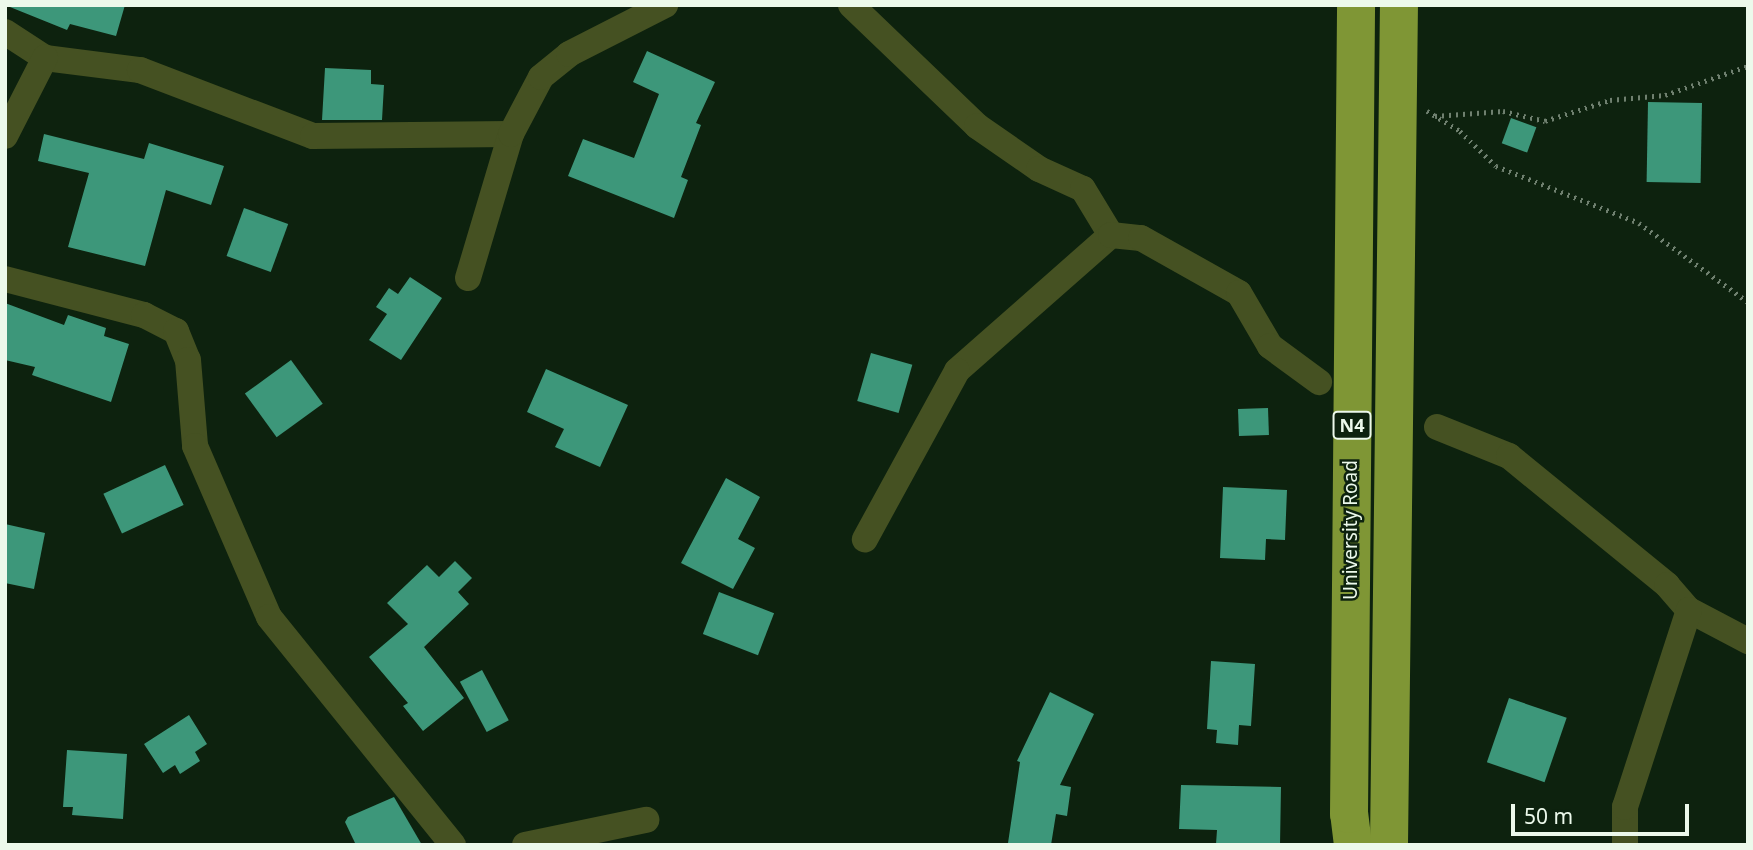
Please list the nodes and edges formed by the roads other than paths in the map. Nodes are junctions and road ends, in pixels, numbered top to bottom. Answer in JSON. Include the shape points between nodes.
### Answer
{"nodes":[{"id":1,"x":666,"y":5,"type":"edge"},
{"id":2,"x":851,"y":5,"type":"edge"},
{"id":3,"x":1356,"y":5,"type":"edge"},
{"id":4,"x":1399,"y":5,"type":"edge"},
{"id":5,"x":5,"y":32,"type":"edge"},
{"id":6,"x":45,"y":58,"type":"junction"},
{"id":7,"x":511,"y":134,"type":"junction"},
{"id":8,"x":5,"y":136,"type":"edge"},
{"id":9,"x":1111,"y":235,"type":"junction"},
{"id":10,"x":468,"y":278,"type":"dead end"},
{"id":11,"x":5,"y":279,"type":"edge"},
{"id":12,"x":1319,"y":382,"type":"dead end"},
{"id":13,"x":1437,"y":427,"type":"dead end"},
{"id":14,"x":865,"y":539,"type":"dead end"},
{"id":15,"x":1689,"y":610,"type":"junction"},
{"id":16,"x":1748,"y":641,"type":"edge"},
{"id":17,"x":646,"y":820,"type":"dead end"},
{"id":18,"x":453,"y":845,"type":"edge"},
{"id":19,"x":526,"y":845,"type":"edge"},
{"id":20,"x":1353,"y":845,"type":"edge"},
{"id":21,"x":1389,"y":845,"type":"edge"},
{"id":22,"x":1625,"y":845,"type":"edge"}],
"edges":[{"from":1,"to":7,"type":"street","via":[[569,54],[541,77]]},
{"from":2,"to":9,"type":"street","via":[[977,126],[1038,169],[1083,189]]},
{"from":3,"to":20,"type":"highway","name":"University Road","number":"N4","via":[[1349,814]]},
{"from":4,"to":21,"type":"highway","name":"University Road","number":"N4"},
{"from":5,"to":6,"type":"street"},
{"from":6,"to":7,"type":"street","via":[[140,70],[313,136]]},
{"from":6,"to":8,"type":"street"},
{"from":7,"to":10,"type":"street"},
{"from":9,"to":12,"type":"street","via":[[1141,238],[1239,293],[1270,346]]},
{"from":9,"to":14,"type":"street","via":[[957,371]]},
{"from":11,"to":18,"type":"street","via":[[144,315],[176,331],[188,360],[195,446],[269,617]]},
{"from":13,"to":15,"type":"street","via":[[1509,456],[1667,585]]},
{"from":15,"to":16,"type":"street"},
{"from":15,"to":22,"type":"street","via":[[1625,807]]},
{"from":17,"to":19,"type":"street"}]}
